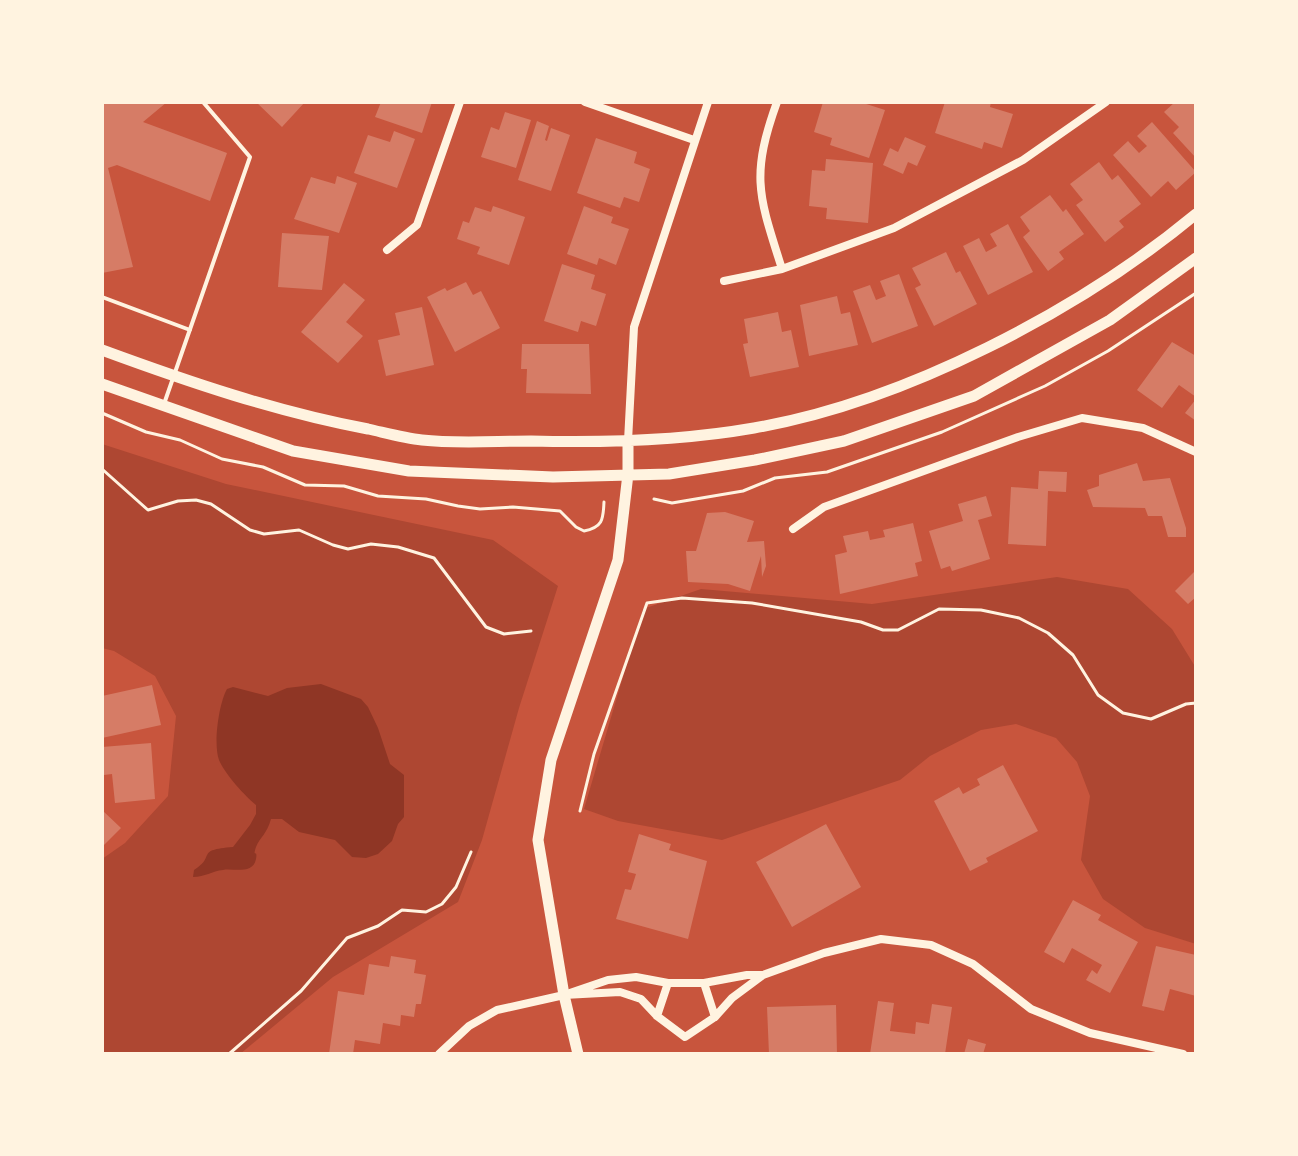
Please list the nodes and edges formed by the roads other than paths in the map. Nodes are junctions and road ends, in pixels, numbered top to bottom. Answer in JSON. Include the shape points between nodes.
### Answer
{"nodes":[{"id":1,"x":203,"y":102,"type":"edge"},
{"id":2,"x":460,"y":102,"type":"edge"},
{"id":3,"x":585,"y":102,"type":"edge"},
{"id":4,"x":708,"y":102,"type":"edge"},
{"id":5,"x":777,"y":102,"type":"edge"},
{"id":6,"x":1106,"y":102,"type":"edge"},
{"id":7,"x":694,"y":140,"type":"junction"},
{"id":8,"x":1196,"y":214,"type":"edge"},
{"id":9,"x":387,"y":250,"type":"dead end"},
{"id":10,"x":1196,"y":258,"type":"edge"},
{"id":11,"x":782,"y":269,"type":"junction"},
{"id":12,"x":724,"y":281,"type":"dead end"},
{"id":13,"x":102,"y":297,"type":"edge"},
{"id":14,"x":190,"y":330,"type":"junction"},
{"id":15,"x":102,"y":350,"type":"edge"},
{"id":16,"x":174,"y":376,"type":"junction"},
{"id":17,"x":102,"y":384,"type":"edge"},
{"id":18,"x":163,"y":406,"type":"junction"},
{"id":19,"x":628,"y":441,"type":"junction"},
{"id":20,"x":1196,"y":452,"type":"edge"},
{"id":21,"x":628,"y":474,"type":"junction"},
{"id":22,"x":793,"y":529,"type":"dead end"},
{"id":23,"x":763,"y":975,"type":"junction"},
{"id":24,"x":668,"y":983,"type":"junction"},
{"id":25,"x":704,"y":983,"type":"junction"},
{"id":26,"x":564,"y":995,"type":"junction"},
{"id":27,"x":657,"y":1016,"type":"junction"},
{"id":28,"x":715,"y":1017,"type":"junction"},
{"id":29,"x":439,"y":1054,"type":"edge"},
{"id":30,"x":578,"y":1054,"type":"edge"},
{"id":31,"x":1183,"y":1054,"type":"edge"}],
"edges":[{"from":1,"to":14,"type":"lane","via":[[250,157]]},
{"from":2,"to":9,"type":"street","via":[[417,225]]},
{"from":3,"to":7,"type":"street"},
{"from":4,"to":7,"type":"street"},
{"from":5,"to":11,"type":"street","via":[[758,173],[762,206]]},
{"from":6,"to":11,"type":"street","via":[[1023,160],[894,228]]},
{"from":7,"to":19,"type":"street","via":[[634,327]]},
{"from":8,"to":19,"type":"main road","via":[[1089,291],[962,361],[849,404],[756,428]]},
{"from":10,"to":21,"type":"main road","via":[[1110,320],[974,396],[844,441],[669,474]]},
{"from":11,"to":12,"type":"street"},
{"from":13,"to":14,"type":"lane"},
{"from":14,"to":16,"type":"lane"},
{"from":15,"to":16,"type":"main road"},
{"from":16,"to":18,"type":"lane"},
{"from":16,"to":19,"type":"main road","via":[[306,417],[423,440]]},
{"from":17,"to":18,"type":"main road"},
{"from":18,"to":21,"type":"main road","via":[[293,451],[409,471],[553,477]]},
{"from":19,"to":21,"type":"main road"},
{"from":20,"to":22,"type":"street","via":[[1143,428],[1082,418],[824,507]]},
{"from":21,"to":26,"type":"main road","via":[[618,560],[551,760],[538,840]]},
{"from":23,"to":25,"type":"street"},
{"from":23,"to":28,"type":"street"},
{"from":23,"to":31,"type":"street","via":[[881,939],[931,945],[973,964],[1031,1009],[1090,1033]]},
{"from":24,"to":25,"type":"street"},
{"from":24,"to":26,"type":"street","via":[[636,977],[608,980]]},
{"from":24,"to":27,"type":"street"},
{"from":25,"to":28,"type":"street"},
{"from":26,"to":27,"type":"street","via":[[620,992],[641,999]]},
{"from":26,"to":29,"type":"street","via":[[497,1010],[469,1026]]},
{"from":26,"to":30,"type":"main road"},
{"from":27,"to":28,"type":"street","via":[[685,1037]]}]}
